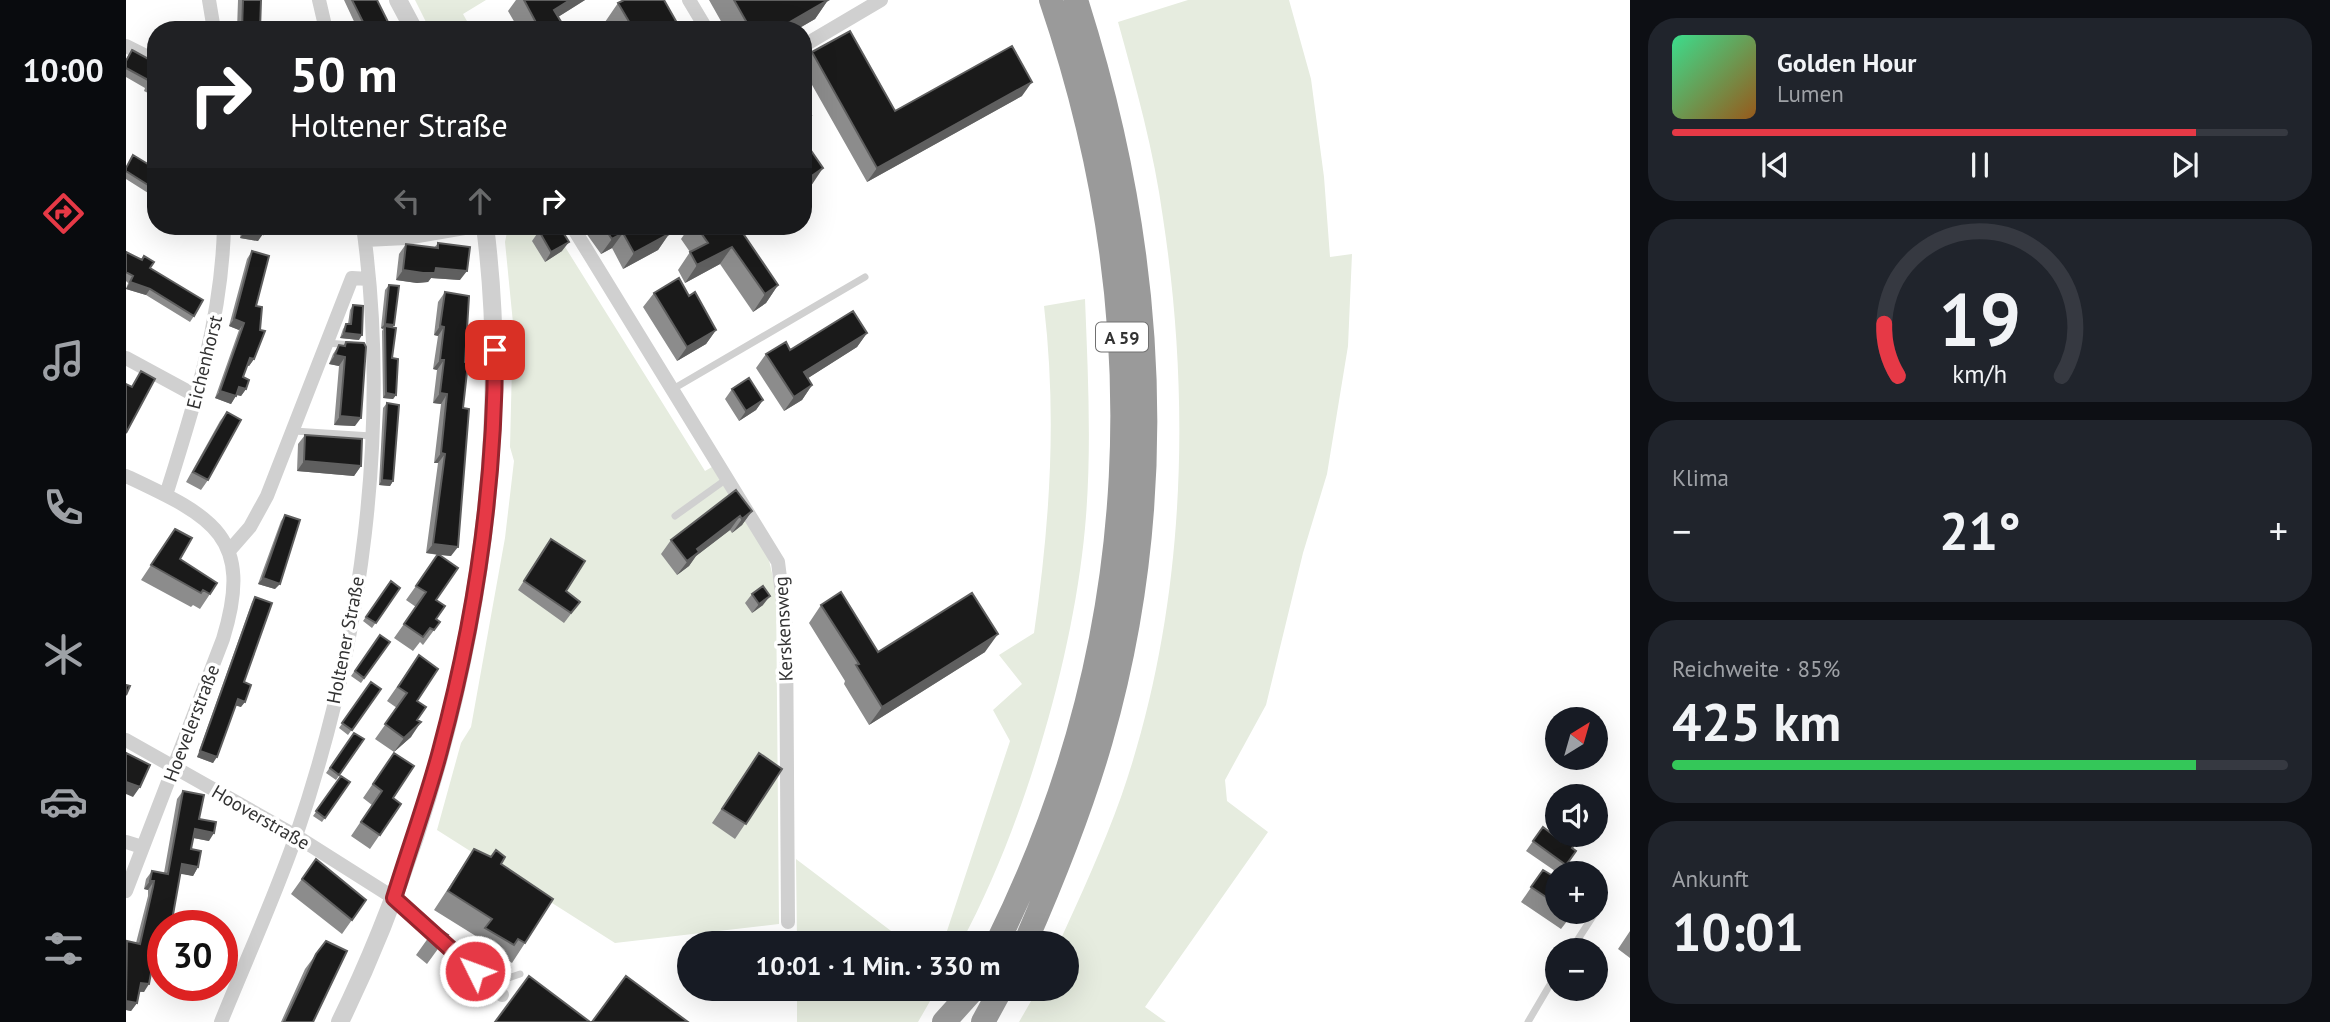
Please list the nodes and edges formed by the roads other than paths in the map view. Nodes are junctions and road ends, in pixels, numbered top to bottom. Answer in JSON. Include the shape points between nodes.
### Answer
{"nodes":[{"id":1,"x":209,"y":0,"type":"edge"},
{"id":2,"x":319,"y":0,"type":"edge"},
{"id":3,"x":398,"y":0,"type":"edge"},
{"id":4,"x":689,"y":0,"type":"edge"},
{"id":5,"x":881,"y":0,"type":"edge"},
{"id":6,"x":1051,"y":0,"type":"edge"},
{"id":7,"x":1076,"y":0,"type":"edge"},
{"id":8,"x":212,"y":21,"type":"edge"},
{"id":9,"x":324,"y":21,"type":"edge"},
{"id":10,"x":409,"y":21,"type":"edge"},
{"id":11,"x":702,"y":21,"type":"edge"},
{"id":12,"x":812,"y":41,"type":"edge"},
{"id":13,"x":126,"y":46,"type":"edge"},
{"id":14,"x":147,"y":56,"type":"edge"},
{"id":15,"x":223,"y":235,"type":"edge"},
{"id":16,"x":364,"y":235,"type":"edge"},
{"id":17,"x":381,"y":235,"type":"edge"},
{"id":18,"x":424,"y":235,"type":"edge"},
{"id":19,"x":486,"y":235,"type":"edge"},
{"id":20,"x":578,"y":235,"type":"edge"},
{"id":21,"x":864,"y":277,"type":"dead end"},
{"id":22,"x":369,"y":279,"type":"junction"},
{"id":23,"x":327,"y":343,"type":"junction"},
{"id":24,"x":373,"y":348,"type":"junction"},
{"id":25,"x":126,"y":358,"type":"edge"},
{"id":26,"x":672,"y":389,"type":"junction"},
{"id":27,"x":198,"y":397,"type":"junction"},
{"id":28,"x":294,"y":431,"type":"junction"},
{"id":29,"x":371,"y":436,"type":"junction"},
{"id":30,"x":126,"y":476,"type":"edge"},
{"id":31,"x":728,"y":478,"type":"junction"},
{"id":32,"x":166,"y":495,"type":"junction"},
{"id":33,"x":675,"y":516,"type":"dead end"},
{"id":34,"x":229,"y":551,"type":"junction"},
{"id":35,"x":126,"y":740,"type":"edge"},
{"id":36,"x":174,"y":766,"type":"junction"},
{"id":37,"x":296,"y":836,"type":"junction"},
{"id":38,"x":126,"y":842,"type":"edge"},
{"id":39,"x":142,"y":847,"type":"junction"},
{"id":40,"x":126,"y":891,"type":"edge"},
{"id":41,"x":394,"y":898,"type":"junction"},
{"id":42,"x":788,"y":922,"type":"dead end"},
{"id":43,"x":1002,"y":931,"type":"edge"},
{"id":44,"x":1030,"y":931,"type":"edge"},
{"id":45,"x":520,"y":974,"type":"dead end"},
{"id":46,"x":491,"y":984,"type":"junction"},
{"id":47,"x":1545,"y":993,"type":"edge"},
{"id":48,"x":502,"y":995,"type":"dead end"},
{"id":49,"x":963,"y":1001,"type":"edge"},
{"id":50,"x":966,"y":1001,"type":"edge"},
{"id":51,"x":996,"y":1001,"type":"edge"},
{"id":52,"x":1000,"y":1001,"type":"edge"},
{"id":53,"x":220,"y":1022,"type":"edge"},
{"id":54,"x":340,"y":1022,"type":"edge"},
{"id":55,"x":944,"y":1022,"type":"edge"},
{"id":56,"x":954,"y":1022,"type":"edge"},
{"id":57,"x":983,"y":1022,"type":"edge"},
{"id":58,"x":992,"y":1022,"type":"edge"},
{"id":59,"x":1528,"y":1022,"type":"edge"}],
"edges":[{"from":1,"to":8,"type":"street"},
{"from":2,"to":9,"type":"street"},
{"from":3,"to":10,"type":"street"},
{"from":4,"to":11,"type":"street"},
{"from":5,"to":12,"type":"street"},
{"from":6,"to":43,"type":"highway","number":"A 59","via":[[1093,141],[1111,239],[1122,335],[1124,439],[1108,607],[1079,734],[1041,845]]},
{"from":7,"to":44,"type":"highway","number":"A 59","via":[[1115,136],[1134,237],[1145,330],[1146,442],[1139,538],[1114,688],[1080,804]]},
{"from":13,"to":14,"type":"street"},
{"from":15,"to":27,"type":"street","name":"Eichenhorst","via":[[218,302]]},
{"from":16,"to":22,"type":"street","name":"Holtener Straße"},
{"from":17,"to":18,"type":"street","name":"Holtener Straße"},
{"from":19,"to":41,"type":"street","via":[[495,329],[495,391],[477,569],[440,751]]},
{"from":20,"to":26,"type":"street","name":"Kerskensweg"},
{"from":21,"to":26,"type":"lane"},
{"from":22,"to":23,"type":"street","via":[[352,278]]},
{"from":22,"to":24,"type":"street","name":"Holtener Straße"},
{"from":23,"to":24,"type":"lane"},
{"from":23,"to":28,"type":"street"},
{"from":24,"to":29,"type":"street","name":"Holtener Straße"},
{"from":25,"to":27,"type":"street"},
{"from":26,"to":31,"type":"street","name":"Kerskensweg"},
{"from":27,"to":32,"type":"street","name":"Eichenhorst"},
{"from":28,"to":29,"type":"lane"},
{"from":28,"to":34,"type":"street","via":[[250,527]]},
{"from":29,"to":37,"type":"street","name":"Holtener Straße","via":[[352,614],[322,750]]},
{"from":30,"to":32,"type":"street","name":"Hoevelerstraße"},
{"from":31,"to":33,"type":"lane"},
{"from":31,"to":42,"type":"street","name":"Kerskensweg","via":[[774,553],[783,593]]},
{"from":32,"to":34,"type":"street","name":"Hoevelerstraße","via":[[212,523]]},
{"from":34,"to":36,"type":"street","name":"Hoevelerstraße","via":[[234,604]]},
{"from":35,"to":36,"type":"street","name":"Hooverstraße"},
{"from":36,"to":37,"type":"street","name":"Hooverstraße"},
{"from":36,"to":39,"type":"street","name":"Hoevelerstraße"},
{"from":37,"to":41,"type":"street","name":"Hooverstraße"},
{"from":37,"to":53,"type":"street","name":"Holtener Straße"},
{"from":38,"to":39,"type":"street"},
{"from":39,"to":40,"type":"street","name":"Hoevelerstraße"},
{"from":41,"to":46,"type":"street"},
{"from":41,"to":54,"type":"street"},
{"from":45,"to":46,"type":"lane"},
{"from":46,"to":48,"type":"street"},
{"from":47,"to":59,"type":"lane"},
{"from":49,"to":55,"type":"highway"},
{"from":50,"to":56,"type":"highway"},
{"from":51,"to":57,"type":"highway"},
{"from":52,"to":58,"type":"highway"}]}
